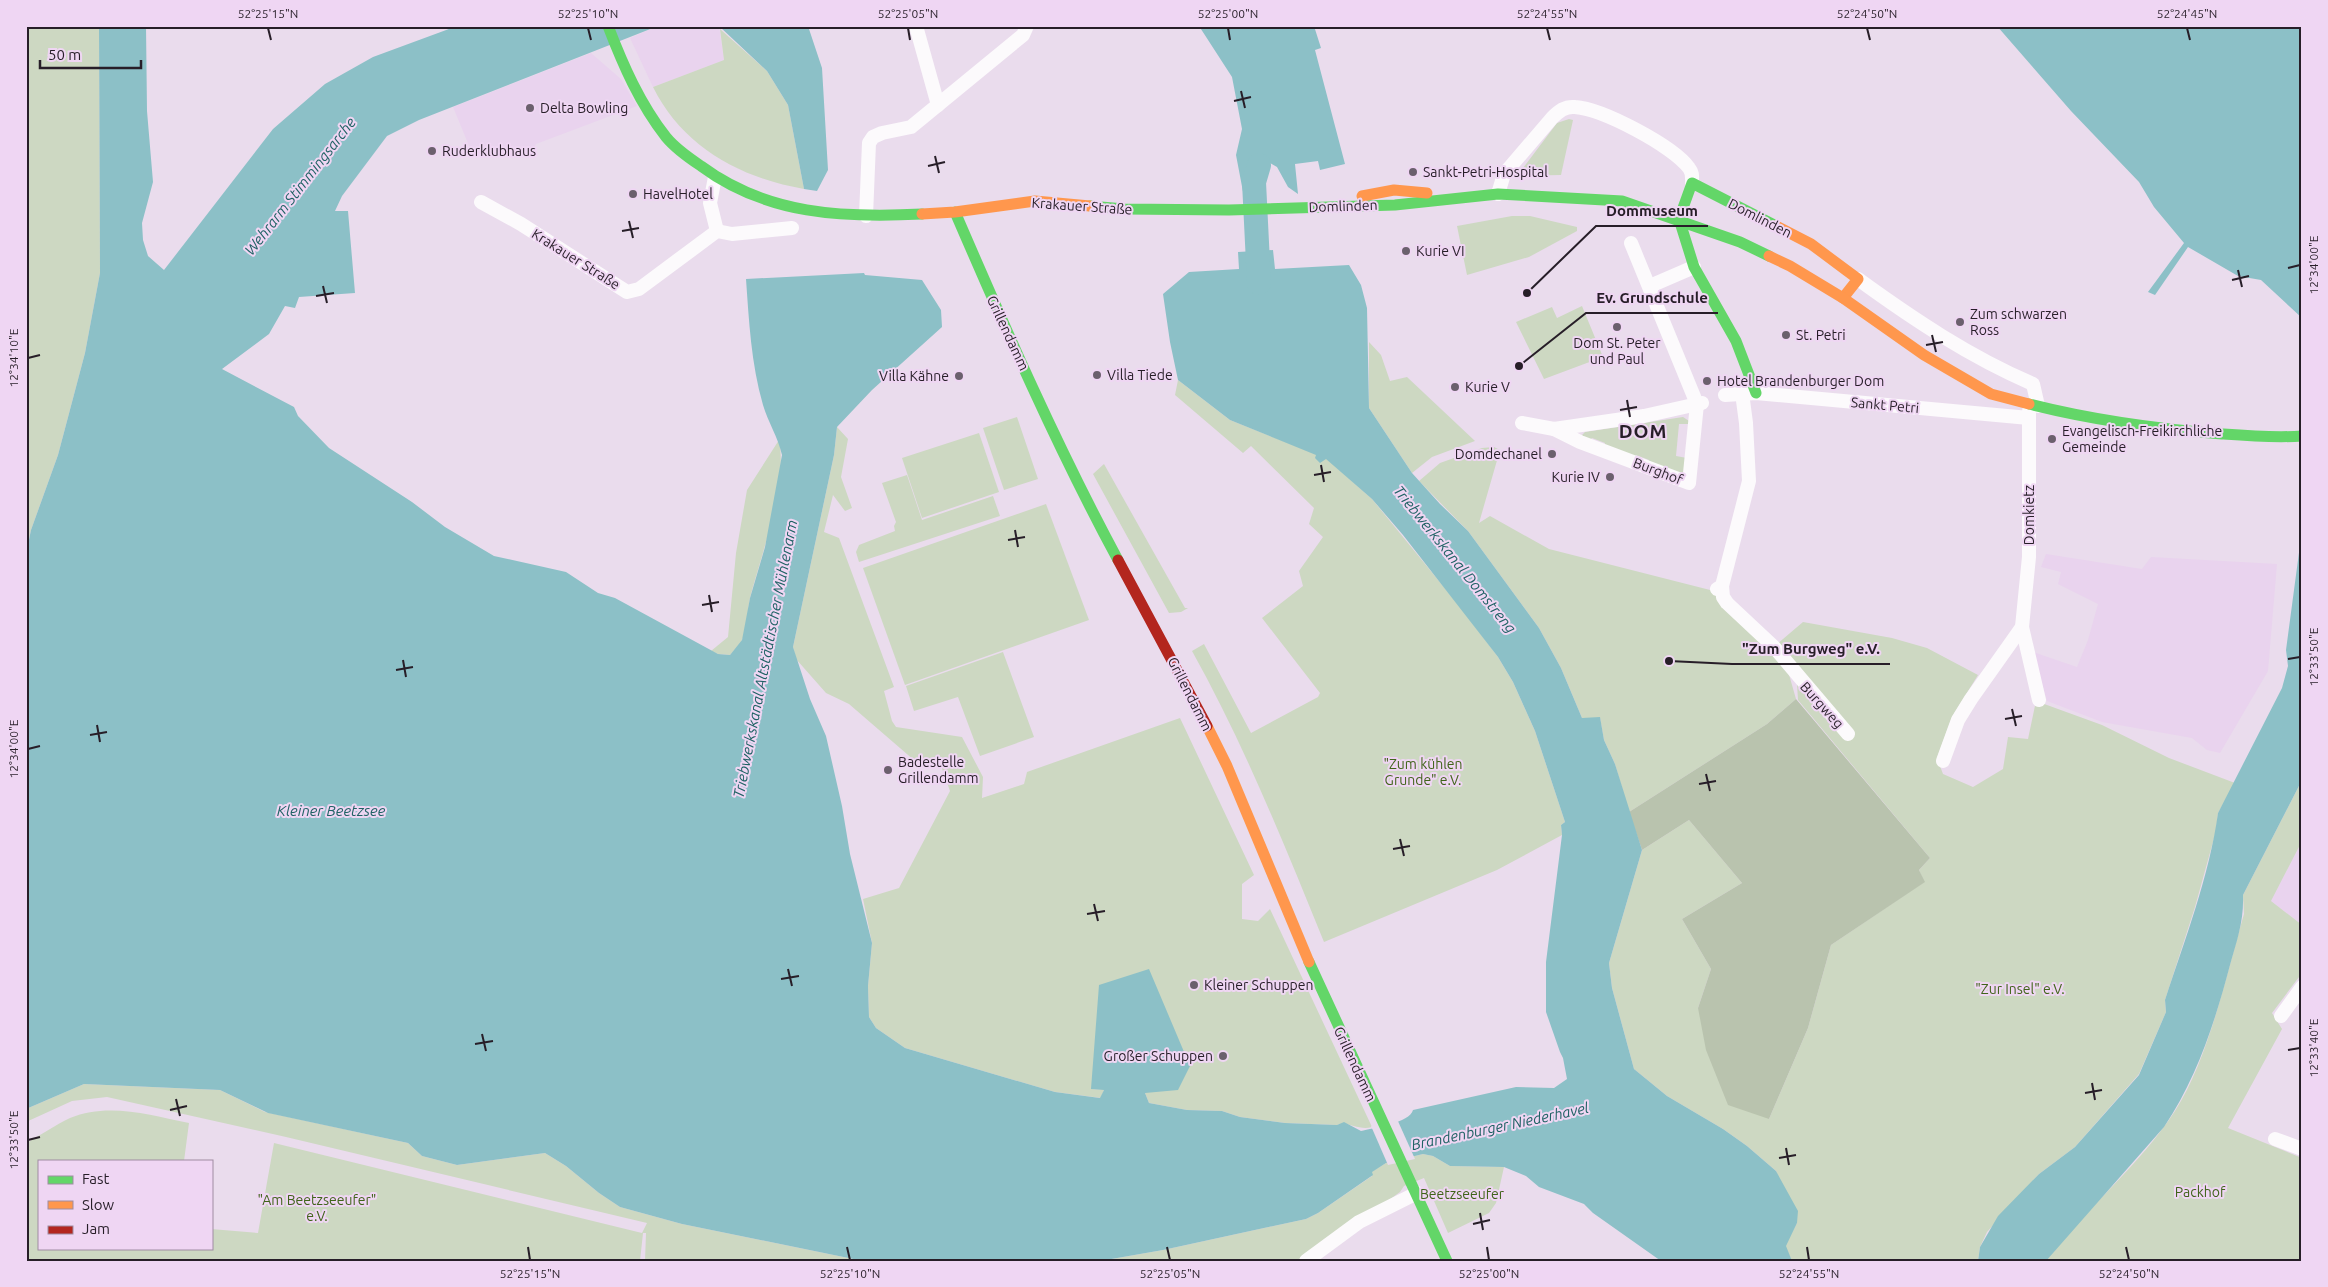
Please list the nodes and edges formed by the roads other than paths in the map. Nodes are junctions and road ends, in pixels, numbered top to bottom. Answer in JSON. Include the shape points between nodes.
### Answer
{"nodes":[{"id":1,"x":608,"y":26,"type":"edge"},
{"id":2,"x":916,"y":26,"type":"edge"},
{"id":3,"x":1027,"y":26,"type":"edge"},
{"id":4,"x":938,"y":105,"type":"junction"},
{"id":5,"x":715,"y":177,"type":"junction"},
{"id":6,"x":1692,"y":183,"type":"junction"},
{"id":7,"x":1498,"y":194,"type":"junction"},
{"id":8,"x":481,"y":202,"type":"dead end"},
{"id":9,"x":1298,"y":208,"type":"joint"},
{"id":10,"x":955,"y":212,"type":"junction"},
{"id":11,"x":866,"y":216,"type":"junction"},
{"id":12,"x":1679,"y":219,"type":"junction"},
{"id":13,"x":792,"y":228,"type":"dead end"},
{"id":14,"x":717,"y":231,"type":"junction"},
{"id":15,"x":1631,"y":244,"type":"dead end"},
{"id":16,"x":1694,"y":267,"type":"junction"},
{"id":17,"x":1858,"y":279,"type":"junction"},
{"id":18,"x":1650,"y":286,"type":"junction"},
{"id":19,"x":1843,"y":298,"type":"junction"},
{"id":20,"x":1749,"y":393,"type":"junction"},
{"id":21,"x":1725,"y":395,"type":"dead end"},
{"id":22,"x":1699,"y":404,"type":"junction"},
{"id":23,"x":2034,"y":405,"type":"junction"},
{"id":24,"x":2029,"y":418,"type":"junction"},
{"id":25,"x":1522,"y":423,"type":"dead end"},
{"id":26,"x":1554,"y":429,"type":"junction"},
{"id":27,"x":2302,"y":436,"type":"edge"},
{"id":28,"x":2022,"y":627,"type":"junction"},
{"id":29,"x":2039,"y":700,"type":"dead end"},
{"id":30,"x":1848,"y":734,"type":"dead end"},
{"id":31,"x":1943,"y":761,"type":"dead end"},
{"id":32,"x":2302,"y":988,"type":"edge"},
{"id":33,"x":2281,"y":1016,"type":"dead end"},
{"id":34,"x":2274,"y":1139,"type":"dead end"},
{"id":35,"x":2302,"y":1149,"type":"edge"},
{"id":36,"x":1414,"y":1188,"type":"junction"},
{"id":37,"x":1306,"y":1261,"type":"edge"},
{"id":38,"x":1448,"y":1261,"type":"edge"}],
"edges":[{"from":1,"to":5,"type":"street","name":"Krakauer Straße","via":[[620,58],[652,119],[667,138]]},
{"from":2,"to":4,"type":"street"},
{"from":3,"to":4,"type":"street","via":[[1023,35]]},
{"from":4,"to":11,"type":"street","via":[[911,127],[882,133],[869,143]]},
{"from":5,"to":11,"type":"street","name":"Krakauer Straße","via":[[760,199],[802,211]]},
{"from":5,"to":14,"type":"street","via":[[710,203]]},
{"from":6,"to":7,"type":"street","via":[[1693,175],[1689,168],[1665,146],[1612,119],[1574,107],[1561,109],[1552,118],[1504,174]]},
{"from":6,"to":12,"type":"street"},
{"from":6,"to":17,"type":"street","name":"Domlinden","via":[[1812,244]]},
{"from":7,"to":9,"type":"street","name":"Domlinden","via":[[1395,205]]},
{"from":7,"to":12,"type":"street","name":"Domlinden","via":[[1622,201]]},
{"from":8,"to":14,"type":"street","name":"Krakauer Straße","via":[[627,292],[639,289]]},
{"from":9,"to":10,"type":"street","name":"Krakauer Straße","via":[[1124,209],[1035,202]]},
{"from":10,"to":11,"type":"street","name":"Krakauer Straße"},
{"from":10,"to":36,"type":"street","name":"Grillendamm","via":[[1008,336],[1086,500],[1227,766],[1320,989]]},
{"from":12,"to":16,"type":"street","name":"Burgweg"},
{"from":12,"to":19,"type":"street","name":"Domlinden","via":[[1740,242]]},
{"from":13,"to":14,"type":"street","via":[[732,234]]},
{"from":15,"to":18,"type":"street","name":"Burghof"},
{"from":16,"to":18,"type":"street"},
{"from":16,"to":20,"type":"street","name":"Burgweg","via":[[1736,341]]},
{"from":17,"to":19,"type":"street"},
{"from":17,"to":23,"type":"street","name":"Domlinden","via":[[1916,321],[2003,371],[2033,384]]},
{"from":18,"to":22,"type":"street","name":"Burghof","via":[[1656,307]]},
{"from":19,"to":23,"type":"street","name":"Domlinden","via":[[1975,386],[1991,394]]},
{"from":20,"to":21,"type":"street"},
{"from":20,"to":24,"type":"street","name":"Sankt Petri"},
{"from":20,"to":30,"type":"street","name":"Burgweg","via":[[1749,481],[1720,587],[1727,604],[1774,647]]},
{"from":22,"to":26,"type":"street","name":"Burghof"},
{"from":22,"to":26,"type":"street","name":"Burghof","via":[[1689,484]]},
{"from":23,"to":24,"type":"street","name":"Domkietz"},
{"from":23,"to":27,"type":"street","via":[[2186,431],[2279,438]]},
{"from":24,"to":28,"type":"street","name":"Domkietz","via":[[2029,558]]},
{"from":25,"to":26,"type":"street","name":"Burghof"},
{"from":28,"to":29,"type":"street","name":"Domkietz"},
{"from":28,"to":31,"type":"street","via":[[1958,720]]},
{"from":32,"to":33,"type":"street"},
{"from":34,"to":35,"type":"street"},
{"from":36,"to":37,"type":"street","via":[[1359,1222]]},
{"from":36,"to":38,"type":"street","name":"Grillendamm"}]}
